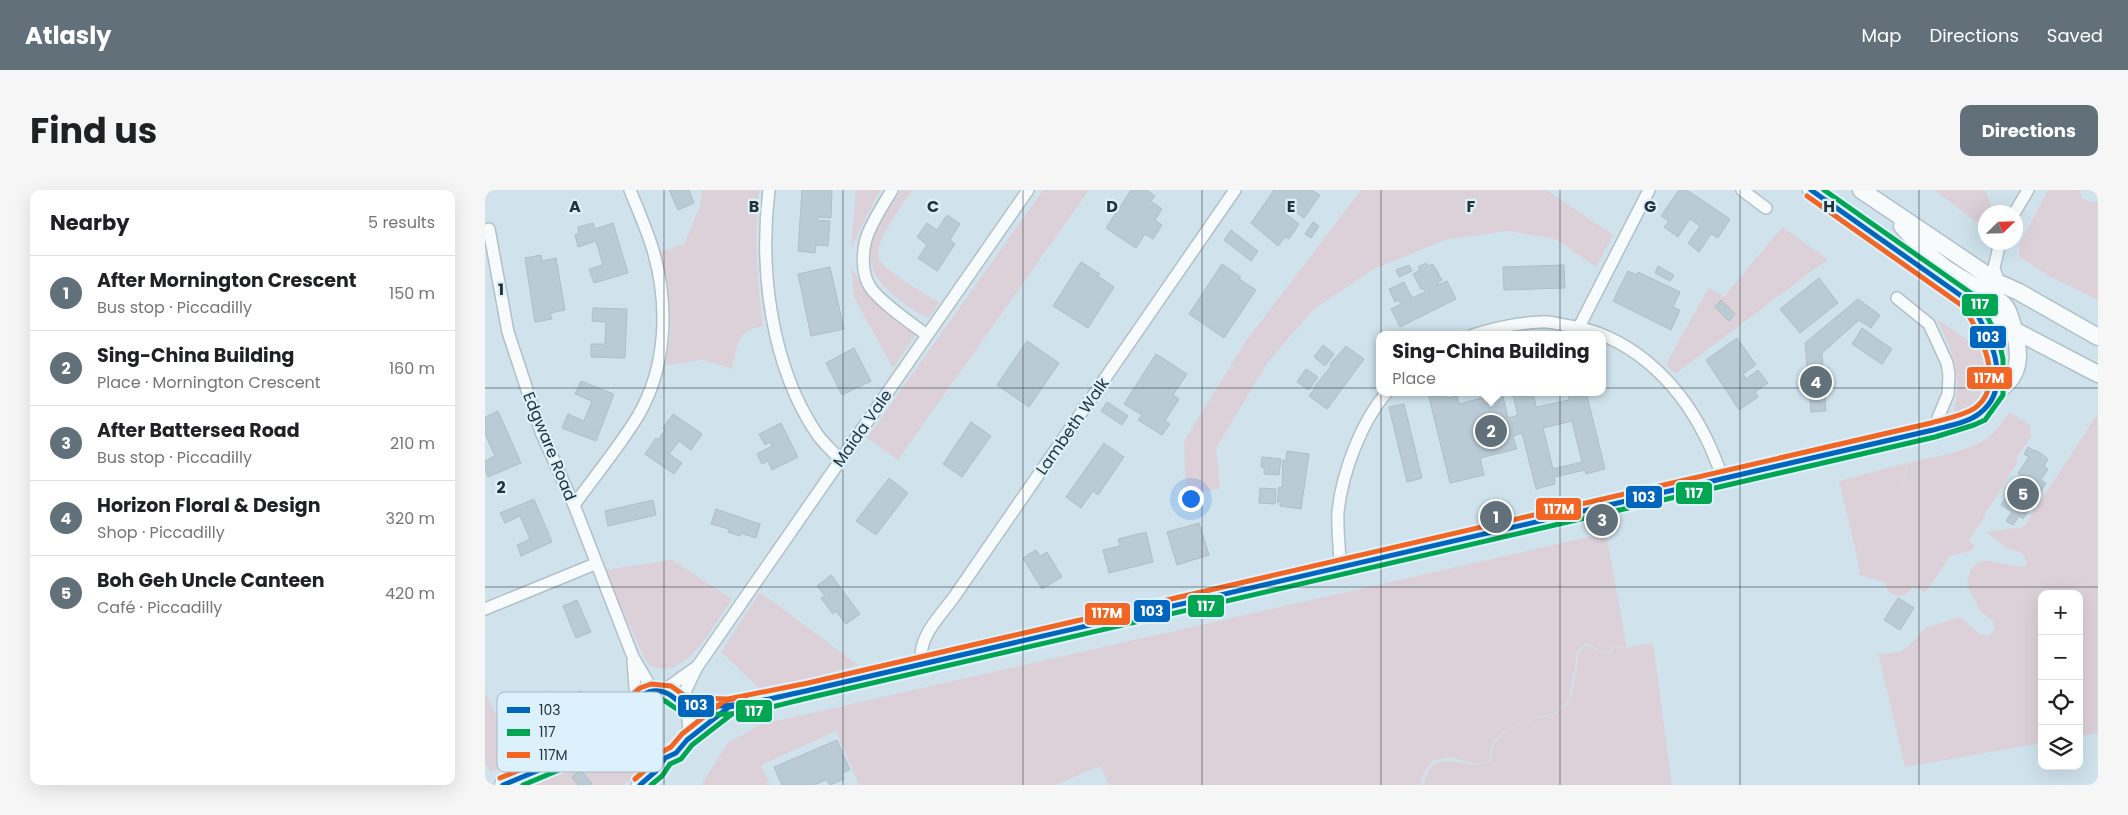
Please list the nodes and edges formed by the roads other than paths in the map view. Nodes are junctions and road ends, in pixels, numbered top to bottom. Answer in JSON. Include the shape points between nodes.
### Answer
{"nodes":[{"id":1,"x":630,"y":190,"type":"edge"},
{"id":2,"x":769,"y":190,"type":"edge"},
{"id":3,"x":893,"y":190,"type":"edge"},
{"id":4,"x":1028,"y":190,"type":"edge"},
{"id":5,"x":1235,"y":190,"type":"edge"},
{"id":6,"x":1649,"y":190,"type":"edge"},
{"id":7,"x":1743,"y":190,"type":"edge"},
{"id":8,"x":1811,"y":190,"type":"edge"},
{"id":9,"x":1861,"y":190,"type":"edge"},
{"id":10,"x":2028,"y":190,"type":"edge"},
{"id":11,"x":2019,"y":205,"type":"edge"},
{"id":12,"x":1884,"y":206,"type":"junction"},
{"id":13,"x":1766,"y":208,"type":"dead end"},
{"id":14,"x":489,"y":229,"type":"dead end"},
{"id":15,"x":1998,"y":250,"type":"edge"},
{"id":16,"x":1999,"y":283,"type":"junction"},
{"id":17,"x":1897,"y":298,"type":"dead end"},
{"id":18,"x":1970,"y":302,"type":"junction"},
{"id":19,"x":1579,"y":327,"type":"junction"},
{"id":20,"x":2014,"y":330,"type":"junction"},
{"id":21,"x":1487,"y":331,"type":"edge"},
{"id":22,"x":1593,"y":331,"type":"edge"},
{"id":23,"x":927,"y":335,"type":"junction"},
{"id":24,"x":1606,"y":335,"type":"edge"},
{"id":25,"x":2098,"y":337,"type":"edge"},
{"id":26,"x":2098,"y":374,"type":"edge"},
{"id":27,"x":1997,"y":391,"type":"junction"},
{"id":28,"x":1384,"y":396,"type":"edge"},
{"id":29,"x":1933,"y":430,"type":"junction"},
{"id":30,"x":840,"y":460,"type":"junction"},
{"id":31,"x":1723,"y":478,"type":"junction"},
{"id":32,"x":574,"y":505,"type":"junction"},
{"id":33,"x":595,"y":564,"type":"junction"},
{"id":34,"x":1340,"y":566,"type":"junction"},
{"id":35,"x":485,"y":609,"type":"edge"},
{"id":36,"x":633,"y":657,"type":"junction"},
{"id":37,"x":921,"y":665,"type":"junction"},
{"id":38,"x":697,"y":666,"type":"junction"},
{"id":39,"x":658,"y":691,"type":"joint"},
{"id":40,"x":636,"y":692,"type":"edge"},
{"id":41,"x":663,"y":693,"type":"edge"},
{"id":42,"x":683,"y":703,"type":"junction"},
{"id":43,"x":729,"y":707,"type":"junction"},
{"id":44,"x":687,"y":740,"type":"junction"},
{"id":45,"x":665,"y":758,"type":"joint"},
{"id":46,"x":663,"y":761,"type":"edge"},
{"id":47,"x":534,"y":772,"type":"edge"},
{"id":48,"x":655,"y":772,"type":"edge"},
{"id":49,"x":503,"y":785,"type":"edge"},
{"id":50,"x":640,"y":785,"type":"edge"}],
"edges":[{"from":1,"to":32,"type":"street","via":[[653,250],[662,292],[663,334],[657,369],[637,416]]},
{"from":2,"to":30,"type":"street","via":[[765,226],[771,317],[799,402],[818,436]]},
{"from":3,"to":23,"type":"street","via":[[870,228],[864,247],[867,281],[871,289],[893,309]]},
{"from":4,"to":23,"type":"street","name":"Maida Vale"},
{"from":5,"to":37,"type":"street","name":"Lambeth Walk","via":[[923,639],[919,652]]},
{"from":6,"to":19,"type":"street"},
{"from":7,"to":13,"type":"street"},
{"from":8,"to":18,"type":"street"},
{"from":9,"to":12,"type":"street"},
{"from":10,"to":11,"type":"street"},
{"from":12,"to":16,"type":"street"},
{"from":12,"to":20,"type":"street","via":[[1937,262],[2003,303],[2009,311]]},
{"from":14,"to":32,"type":"street","name":"Edgware Road","via":[[509,332],[541,432]]},
{"from":15,"to":16,"type":"street","via":[[1994,268]]},
{"from":16,"to":25,"type":"street"},
{"from":17,"to":29,"type":"street","via":[[1929,324],[1947,364],[1948,394]]},
{"from":18,"to":20,"type":"street"},
{"from":18,"to":27,"type":"street","via":[[1992,344]]},
{"from":19,"to":21,"type":"street","via":[[1542,322]]},
{"from":19,"to":22,"type":"street"},
{"from":20,"to":26,"type":"street"},
{"from":20,"to":27,"type":"street","via":[[2019,360],[2009,381]]},
{"from":23,"to":30,"type":"street","name":"Maida Vale"},
{"from":24,"to":31,"type":"street","via":[[1640,354],[1678,393],[1705,436]]},
{"from":27,"to":29,"type":"street","via":[[1981,413],[1973,418]]},
{"from":28,"to":34,"type":"street","via":[[1373,408],[1355,444],[1343,489],[1338,512]]},
{"from":29,"to":31,"type":"street"},
{"from":30,"to":38,"type":"street","name":"Maida Vale"},
{"from":31,"to":34,"type":"street"},
{"from":32,"to":33,"type":"street","name":"Edgware Road"},
{"from":33,"to":35,"type":"street"},
{"from":33,"to":36,"type":"street","name":"Edgware Road"},
{"from":34,"to":37,"type":"street"},
{"from":36,"to":39,"type":"street","name":"Edgware Road"},
{"from":36,"to":40,"type":"street","name":"Edgware Road"},
{"from":37,"to":43,"type":"street"},
{"from":38,"to":39,"type":"street","name":"Maida Vale"},
{"from":38,"to":42,"type":"street","name":"Maida Vale"},
{"from":41,"to":42,"type":"street"},
{"from":42,"to":43,"type":"street"},
{"from":42,"to":44,"type":"street","via":[[691,723]]},
{"from":43,"to":44,"type":"street"},
{"from":44,"to":45,"type":"street","via":[[677,753]]},
{"from":45,"to":46,"type":"street"},
{"from":47,"to":49,"type":"street"},
{"from":48,"to":50,"type":"street"}]}
